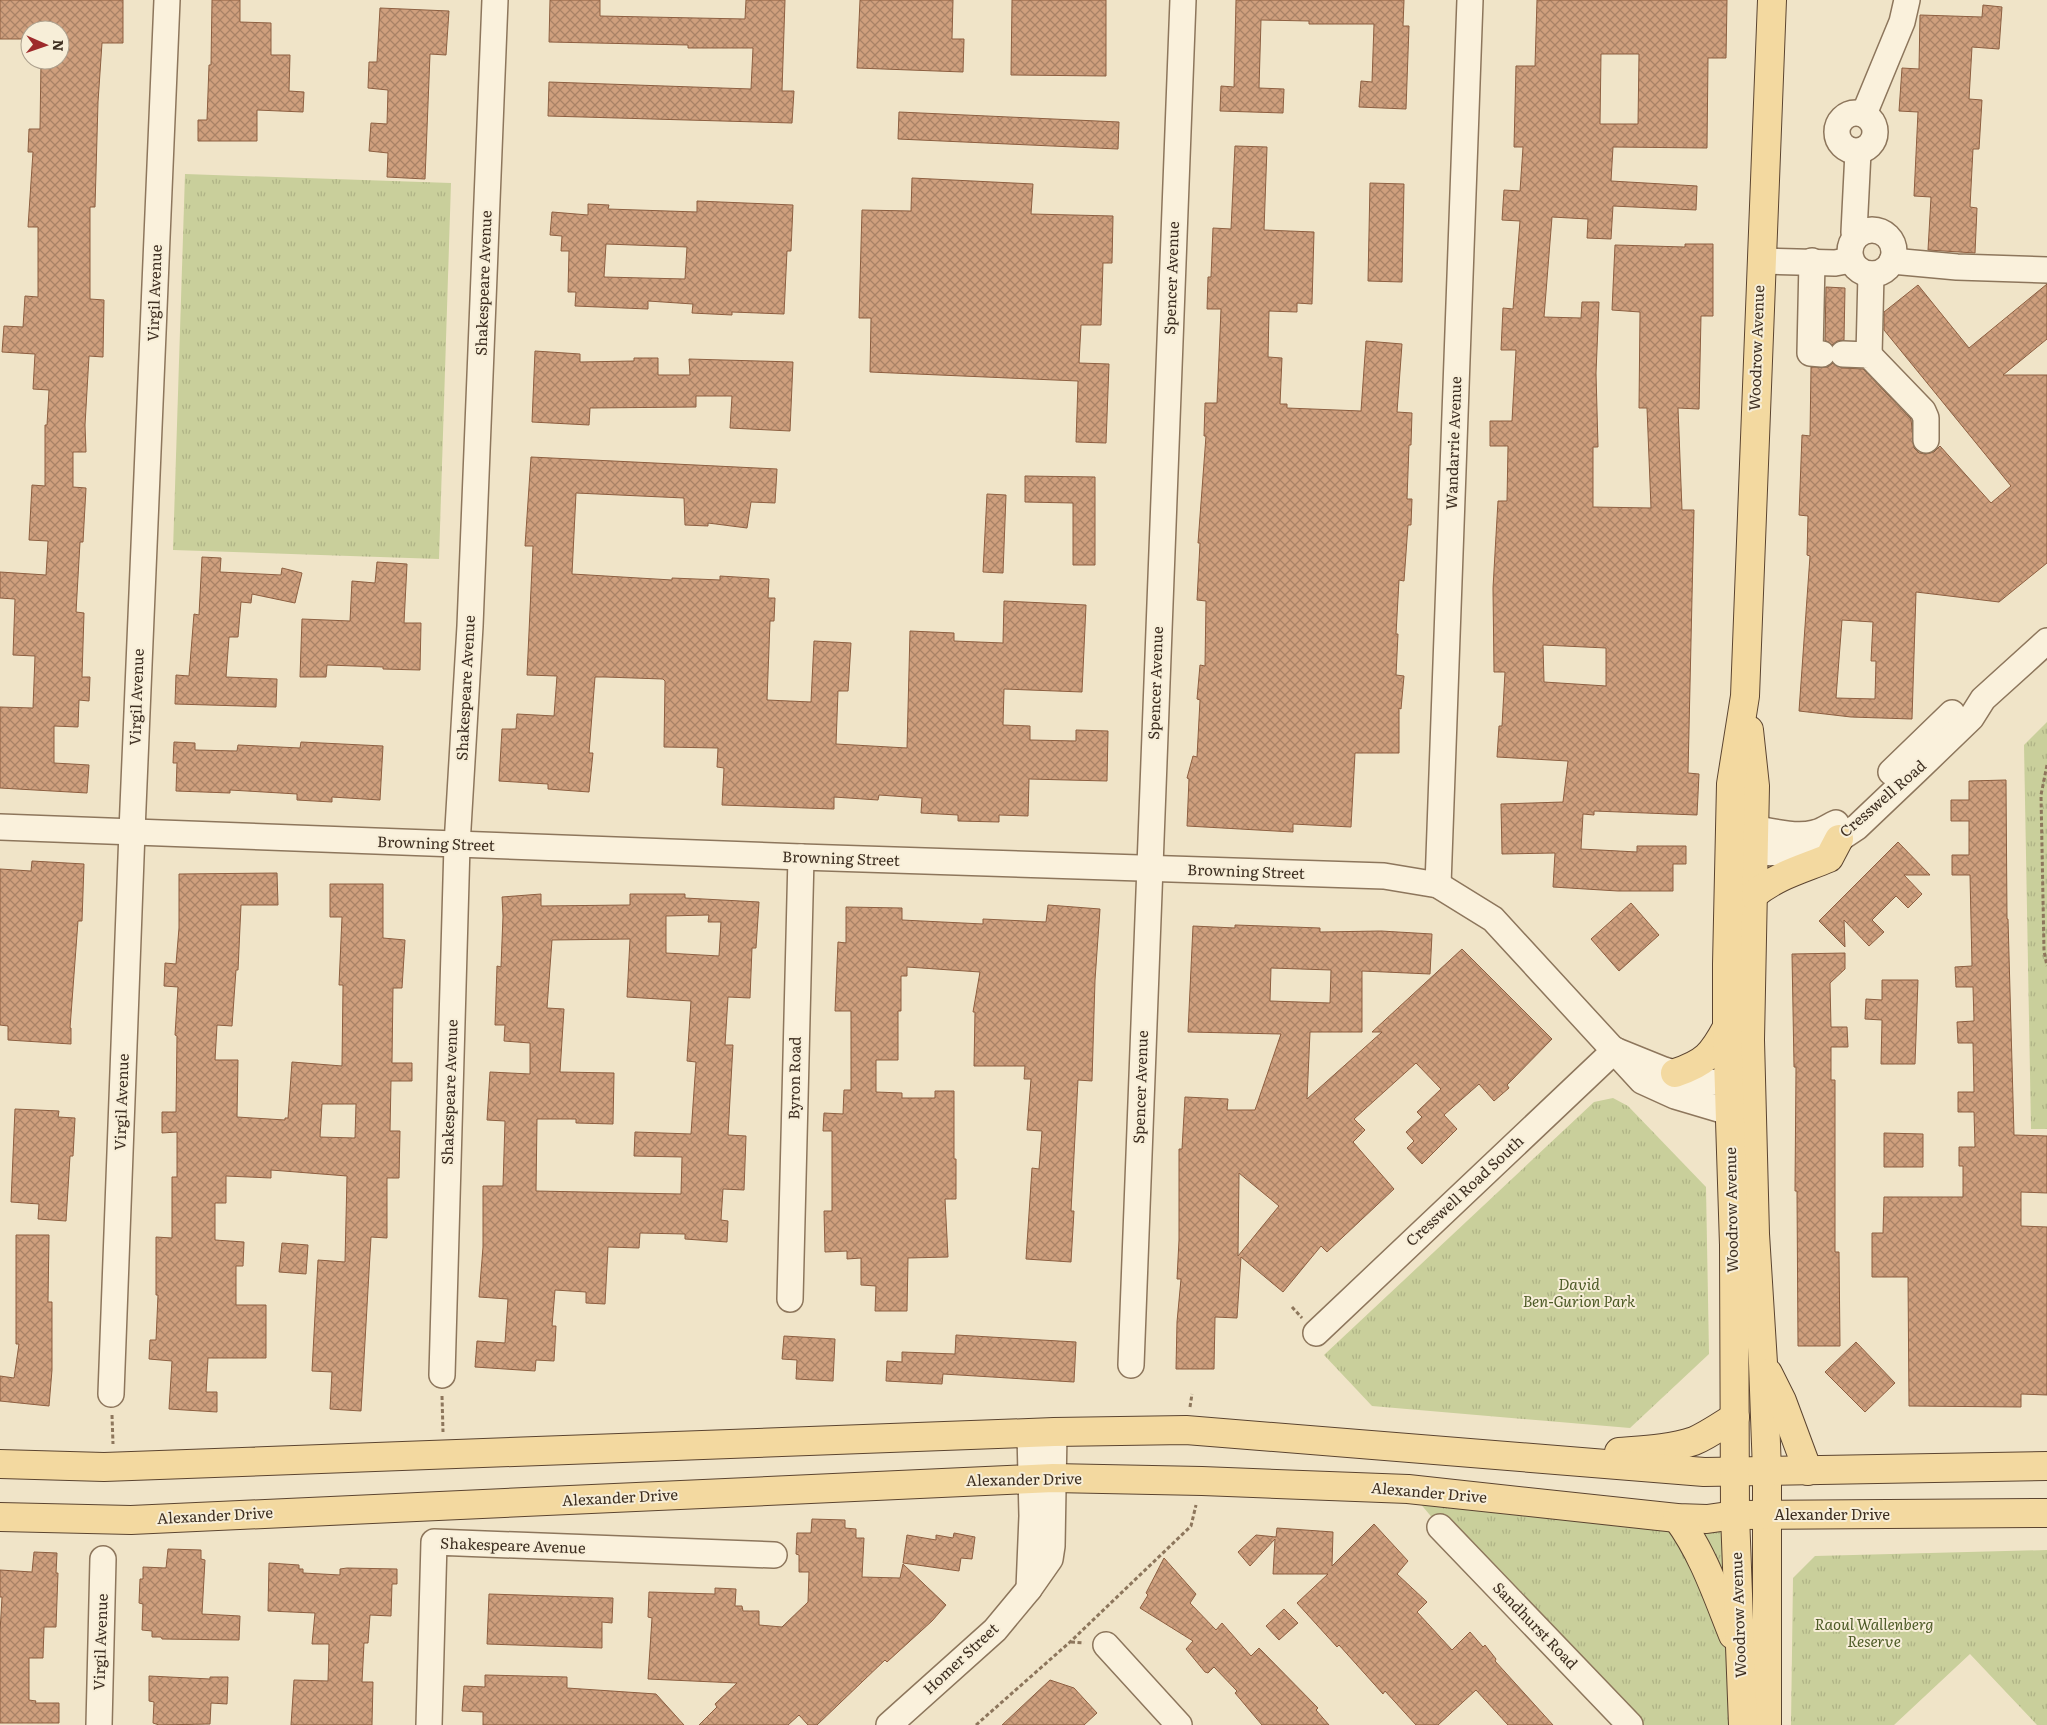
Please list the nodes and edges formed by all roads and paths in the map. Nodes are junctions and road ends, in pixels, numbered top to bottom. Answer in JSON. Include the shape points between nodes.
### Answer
{"nodes":[{"id":1,"x":167,"y":0,"type":"edge"},
{"id":2,"x":495,"y":0,"type":"edge"},
{"id":3,"x":1183,"y":0,"type":"edge"},
{"id":4,"x":1470,"y":0,"type":"edge"},
{"id":5,"x":1772,"y":0,"type":"edge"},
{"id":6,"x":1907,"y":0,"type":"edge"},
{"id":7,"x":1859,"y":257,"type":"junction"},
{"id":8,"x":1892,"y":261,"type":"junction"},
{"id":9,"x":1762,"y":262,"type":"junction"},
{"id":10,"x":1812,"y":262,"type":"junction"},
{"id":11,"x":2047,"y":270,"type":"edge"},
{"id":12,"x":1869,"y":356,"type":"junction"},
{"id":13,"x":1926,"y":440,"type":"dead end"},
{"id":14,"x":2047,"y":640,"type":"edge"},
{"id":15,"x":1983,"y":699,"type":"junction"},
{"id":16,"x":2047,"y":764,"type":"edge"},
{"id":17,"x":0,"y":827,"type":"edge"},
{"id":18,"x":132,"y":831,"type":"junction"},
{"id":19,"x":1742,"y":839,"type":"junction"},
{"id":20,"x":1839,"y":839,"type":"junction"},
{"id":21,"x":457,"y":844,"type":"junction"},
{"id":22,"x":801,"y":858,"type":"junction"},
{"id":23,"x":1149,"y":869,"type":"junction"},
{"id":24,"x":1438,"y":885,"type":"junction"},
{"id":25,"x":1752,"y":895,"type":"junction"},
{"id":26,"x":2047,"y":966,"type":"edge"},
{"id":27,"x":1727,"y":1027,"type":"junction"},
{"id":28,"x":1615,"y":1050,"type":"junction"},
{"id":29,"x":1675,"y":1073,"type":"junction"},
{"id":30,"x":1740,"y":1084,"type":"junction"},
{"id":31,"x":1741,"y":1116,"type":"junction"},
{"id":32,"x":790,"y":1299,"type":"dead end"},
{"id":33,"x":1316,"y":1333,"type":"dead end"},
{"id":34,"x":1763,"y":1363,"type":"junction"},
{"id":35,"x":1131,"y":1365,"type":"dead end"},
{"id":36,"x":442,"y":1375,"type":"joint"},
{"id":37,"x":111,"y":1394,"type":"joint"},
{"id":38,"x":1735,"y":1417,"type":"junction"},
{"id":39,"x":443,"y":1430,"type":"dead end"},
{"id":40,"x":1042,"y":1433,"type":"junction"},
{"id":41,"x":113,"y":1444,"type":"dead end"},
{"id":42,"x":1587,"y":1462,"type":"junction"},
{"id":43,"x":0,"y":1464,"type":"edge"},
{"id":44,"x":2047,"y":1466,"type":"edge"},
{"id":45,"x":1735,"y":1471,"type":"junction"},
{"id":46,"x":1767,"y":1471,"type":"junction"},
{"id":47,"x":1808,"y":1471,"type":"junction"},
{"id":48,"x":1042,"y":1478,"type":"junction"},
{"id":49,"x":1202,"y":1481,"type":"junction"},
{"id":50,"x":2047,"y":1513,"type":"edge"},
{"id":51,"x":1735,"y":1515,"type":"junction"},
{"id":52,"x":1767,"y":1515,"type":"junction"},
{"id":53,"x":0,"y":1517,"type":"edge"},
{"id":54,"x":1677,"y":1518,"type":"junction"},
{"id":55,"x":1440,"y":1527,"type":"dead end"},
{"id":56,"x":774,"y":1555,"type":"dead end"},
{"id":57,"x":103,"y":1559,"type":"dead end"},
{"id":58,"x":1106,"y":1645,"type":"dead end"},
{"id":59,"x":1741,"y":1652,"type":"junction"},
{"id":60,"x":99,"y":1725,"type":"edge"},
{"id":61,"x":429,"y":1725,"type":"edge"},
{"id":62,"x":889,"y":1725,"type":"edge"},
{"id":63,"x":976,"y":1725,"type":"edge"},
{"id":64,"x":1179,"y":1725,"type":"edge"},
{"id":65,"x":1630,"y":1725,"type":"edge"},
{"id":66,"x":1743,"y":1725,"type":"edge"},
{"id":67,"x":1767,"y":1725,"type":"edge"}],
"edges":[{"from":1,"to":18,"type":"street","name":"Virgil Avenue"},
{"from":2,"to":21,"type":"street","name":"Shakespeare Avenue","via":[[470,626]]},
{"from":3,"to":23,"type":"street","name":"Spencer Avenue"},
{"from":4,"to":24,"type":"street","name":"Wandarrie Avenue"},
{"from":5,"to":9,"type":"main road","name":"Woodrow Avenue"},
{"from":6,"to":7,"type":"street","via":[[1902,22],[1864,114],[1871,119],[1875,135],[1872,143],[1858,152],[1854,232]]},
{"from":7,"to":8,"type":"street","via":[[1880,273]]},
{"from":7,"to":8,"type":"street","via":[[1870,231],[1879,232],[1892,243]]},
{"from":7,"to":10,"type":"street","via":[[1835,263]]},
{"from":7,"to":12,"type":"street"},
{"from":8,"to":11,"type":"street"},
{"from":9,"to":10,"type":"street"},
{"from":9,"to":19,"type":"main road","name":"Woodrow Avenue","via":[[1745,696],[1730,784]]},
{"from":10,"to":12,"type":"street","via":[[1810,353]]},
{"from":12,"to":13,"type":"street","via":[[1923,411]]},
{"from":14,"to":15,"type":"street","name":"Cresswell Road"},
{"from":15,"to":19,"type":"street","name":"Cresswell Road","via":[[1958,706],[1839,821],[1814,834],[1776,832]]},
{"from":15,"to":20,"type":"street","name":"Cresswell Road","via":[[1971,718],[1951,738],[1857,827]]},
{"from":16,"to":26,"type":"path","via":[[2041,795]]},
{"from":17,"to":18,"type":"street","name":"Browning Street"},
{"from":18,"to":21,"type":"street","name":"Browning Street"},
{"from":18,"to":37,"type":"street","name":"Virgil Avenue"},
{"from":19,"to":20,"type":"street","name":"Cresswell Road","via":[[1800,853],[1822,848]]},
{"from":19,"to":25,"type":"main road","name":"Woodrow Avenue"},
{"from":19,"to":27,"type":"main road","name":"Woodrow Avenue"},
{"from":20,"to":25,"type":"main road","via":[[1829,858],[1783,875]]},
{"from":21,"to":22,"type":"street","name":"Browning Street"},
{"from":21,"to":36,"type":"street","name":"Shakespeare Avenue"},
{"from":22,"to":23,"type":"street","name":"Browning Street"},
{"from":22,"to":32,"type":"street","name":"Byron Road"},
{"from":23,"to":24,"type":"street","name":"Browning Street","via":[[1384,876]]},
{"from":23,"to":35,"type":"street","name":"Spencer Avenue"},
{"from":24,"to":28,"type":"street","name":"Browning Street","via":[[1493,919]]},
{"from":25,"to":30,"type":"main road","name":"Woodrow Avenue","via":[[1750,1040]]},
{"from":27,"to":29,"type":"main road","via":[[1707,1058],[1696,1066]]},
{"from":27,"to":30,"type":"main road","name":"Woodrow Avenue"},
{"from":28,"to":29,"type":"street","name":"Browning Street"},
{"from":28,"to":31,"type":"street","name":"Browning Street","via":[[1642,1081],[1675,1096]]},
{"from":28,"to":33,"type":"street","name":"Cresswell Road South"},
{"from":29,"to":30,"type":"street","name":"Browning Street","via":[[1703,1082]]},
{"from":30,"to":31,"type":"main road","name":"Woodrow Avenue"},
{"from":31,"to":34,"type":"main road","name":"Woodrow Avenue","via":[[1755,1234]]},
{"from":31,"to":38,"type":"main road","name":"Woodrow Avenue","via":[[1734,1245]]},
{"from":34,"to":46,"type":"main road","name":"Woodrow Avenue"},
{"from":34,"to":47,"type":"main road","via":[[1782,1401]]},
{"from":36,"to":39,"type":"path"},
{"from":37,"to":41,"type":"path"},
{"from":38,"to":42,"type":"main road","via":[[1694,1441],[1652,1450],[1614,1452]]},
{"from":38,"to":45,"type":"main road","name":"Woodrow Avenue"},
{"from":40,"to":42,"type":"main road","via":[[1186,1430]]},
{"from":40,"to":43,"type":"main road","via":[[114,1467]]},
{"from":40,"to":48,"type":"street","name":"Homer Street"},
{"from":42,"to":45,"type":"main road","via":[[1704,1472]]},
{"from":44,"to":47,"type":"main road"},
{"from":45,"to":46,"type":"main road"},
{"from":45,"to":51,"type":"main road","name":"Woodrow Avenue"},
{"from":46,"to":47,"type":"main road"},
{"from":46,"to":52,"type":"main road","name":"Woodrow Avenue"},
{"from":48,"to":49,"type":"main road","name":"Alexander Drive"},
{"from":48,"to":53,"type":"main road","name":"Alexander Drive","via":[[131,1520]]},
{"from":48,"to":62,"type":"street","name":"Homer Street","via":[[1052,1546],[1050,1559],[996,1630]]},
{"from":49,"to":54,"type":"main road","name":"Alexander Drive","via":[[1408,1489]]},
{"from":49,"to":63,"type":"path","via":[[1191,1526],[1070,1642]]},
{"from":50,"to":52,"type":"main road","name":"Alexander Drive"},
{"from":51,"to":52,"type":"main road","name":"Alexander Drive"},
{"from":51,"to":54,"type":"main road","name":"Alexander Drive","via":[[1707,1519]]},
{"from":51,"to":59,"type":"main road","name":"Woodrow Avenue"},
{"from":52,"to":67,"type":"main road","name":"Woodrow Avenue"},
{"from":54,"to":59,"type":"main road","via":[[1700,1556]]},
{"from":55,"to":65,"type":"street","name":"Sandhurst Road"},
{"from":56,"to":61,"type":"street","name":"Shakespeare Avenue","via":[[434,1542]]},
{"from":57,"to":60,"type":"street","name":"Virgil Avenue"},
{"from":58,"to":64,"type":"street"},
{"from":59,"to":66,"type":"main road","name":"Woodrow Avenue"}]}
